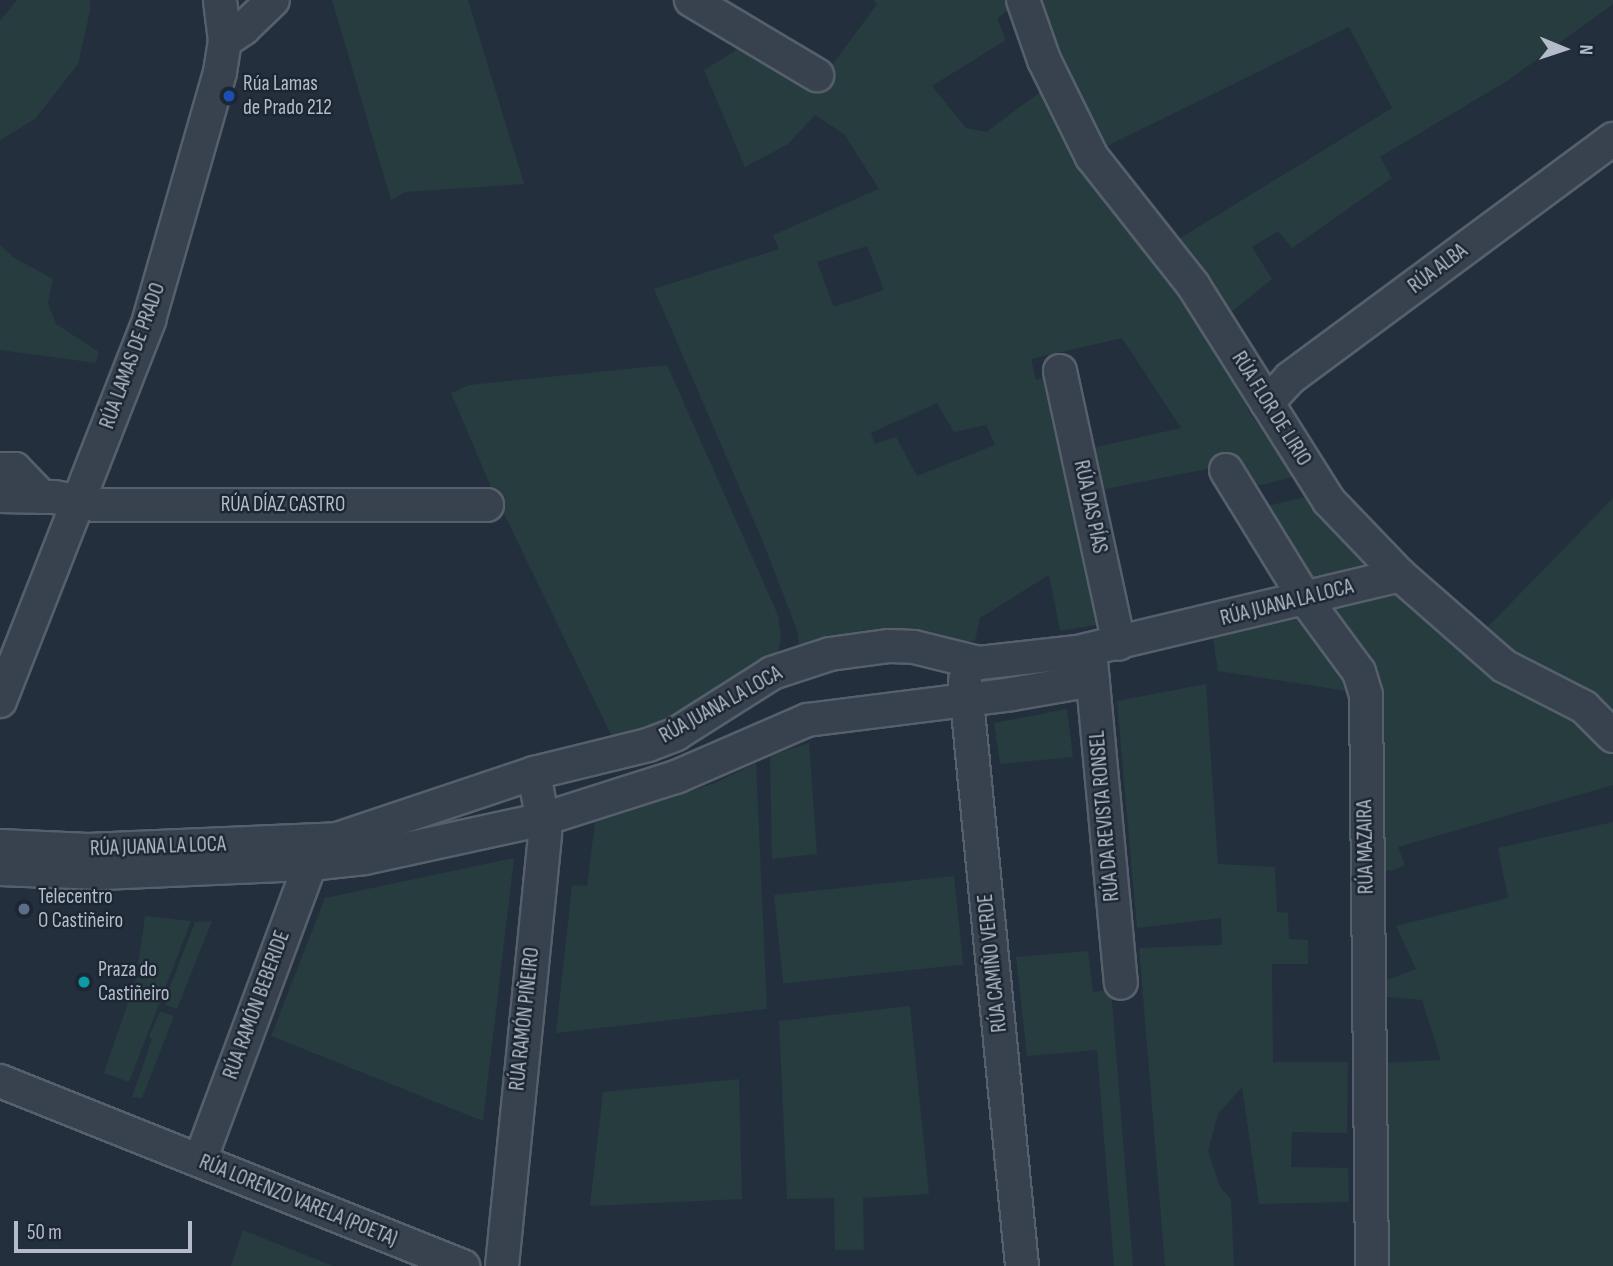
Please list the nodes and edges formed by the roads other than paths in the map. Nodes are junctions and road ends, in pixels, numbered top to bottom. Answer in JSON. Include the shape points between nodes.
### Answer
{"nodes":[{"id":1,"x":220,"y":0,"type":"edge"},
{"id":2,"x":272,"y":0,"type":"edge"},
{"id":3,"x":691,"y":0,"type":"edge"},
{"id":4,"x":1023,"y":0,"type":"edge"},
{"id":5,"x":225,"y":40,"type":"junction"},
{"id":6,"x":817,"y":75,"type":"dead end"},
{"id":7,"x":1613,"y":139,"type":"edge"},
{"id":8,"x":1060,"y":371,"type":"dead end"},
{"id":9,"x":1267,"y":402,"type":"junction"},
{"id":10,"x":0,"y":469,"type":"edge"},
{"id":11,"x":1226,"y":470,"type":"dead end"},
{"id":12,"x":0,"y":496,"type":"edge"},
{"id":13,"x":42,"y":497,"type":"junction"},
{"id":14,"x":78,"y":502,"type":"junction"},
{"id":15,"x":487,"y":505,"type":"dead end"},
{"id":16,"x":1399,"y":575,"type":"junction"},
{"id":17,"x":1307,"y":600,"type":"junction"},
{"id":18,"x":1105,"y":647,"type":"junction"},
{"id":19,"x":964,"y":661,"type":"junction"},
{"id":20,"x":1093,"y":680,"type":"junction"},
{"id":21,"x":966,"y":700,"type":"junction"},
{"id":22,"x":0,"y":701,"type":"edge"},
{"id":23,"x":1613,"y":736,"type":"edge"},
{"id":24,"x":534,"y":774,"type":"junction"},
{"id":25,"x":544,"y":818,"type":"junction"},
{"id":26,"x":0,"y":846,"type":"edge"},
{"id":27,"x":310,"y":852,"type":"junction"},
{"id":28,"x":0,"y":869,"type":"edge"},
{"id":29,"x":1121,"y":983,"type":"dead end"},
{"id":30,"x":0,"y":1081,"type":"edge"},
{"id":31,"x":205,"y":1147,"type":"dead end"},
{"id":32,"x":463,"y":1266,"type":"edge"},
{"id":33,"x":502,"y":1266,"type":"edge"},
{"id":34,"x":1022,"y":1266,"type":"edge"},
{"id":35,"x":1372,"y":1266,"type":"edge"}],
"edges":[{"from":1,"to":5,"type":"street","name":"RÚA LAMAS DE PRADO"},
{"from":2,"to":5,"type":"street"},
{"from":3,"to":6,"type":"street"},
{"from":4,"to":9,"type":"street","name":"RÚA FLOR DE LIRIO","via":[[1044,60],[1092,157],[1193,285]]},
{"from":5,"to":14,"type":"street","name":"RÚA LAMAS DE PRADO","via":[[211,110],[149,320]]},
{"from":7,"to":9,"type":"street","name":"RÚA ALBA","via":[[1290,378]]},
{"from":8,"to":18,"type":"street","name":"RÚA DAS PÍAS"},
{"from":9,"to":16,"type":"street","name":"RÚA FLOR DE LIRIO","via":[[1329,500]]},
{"from":10,"to":13,"type":"street","via":[[15,469]]},
{"from":11,"to":17,"type":"street","name":"RÚA MAZAIRA"},
{"from":12,"to":13,"type":"street","name":"RÚA DÍAZ CASTRO"},
{"from":13,"to":14,"type":"street","name":"RÚA DÍAZ CASTRO"},
{"from":14,"to":15,"type":"street","name":"RÚA DÍAZ CASTRO"},
{"from":14,"to":22,"type":"street","name":"RÚA LAMAS DE PRADO"},
{"from":16,"to":17,"type":"street","name":"RÚA JUANA LA LOCA"},
{"from":16,"to":23,"type":"street","name":"RÚA FLOR DE LIRIO","via":[[1504,666],[1584,707]]},
{"from":17,"to":18,"type":"street","name":"RÚA JUANA LA LOCA"},
{"from":17,"to":35,"type":"street","name":"RÚA MAZAIRA","via":[[1359,672],[1366,695]]},
{"from":18,"to":19,"type":"street","name":"RÚA JUANA LA LOCA","via":[[996,663]]},
{"from":18,"to":20,"type":"street","name":"RÚA DA REVISTA RONSEL"},
{"from":19,"to":21,"type":"street","name":"RÚA CAMIÑO VERDE"},
{"from":19,"to":24,"type":"street","name":"RÚA JUANA LA LOCA","via":[[901,647],[830,654],[772,673],[676,734]]},
{"from":20,"to":21,"type":"street","name":"RÚA JUANA LA LOCA"},
{"from":20,"to":29,"type":"street","name":"RÚA DA REVISTA RONSEL"},
{"from":21,"to":25,"type":"street","name":"RÚA JUANA LA LOCA","via":[[807,720],[676,777]]},
{"from":21,"to":34,"type":"street","name":"RÚA CAMIÑO VERDE"},
{"from":24,"to":25,"type":"street","name":"RÚA RAMÓN PIÑEIRO"},
{"from":24,"to":27,"type":"street","name":"RÚA JUANA LA LOCA"},
{"from":25,"to":27,"type":"street","name":"RÚA JUANA LA LOCA","via":[[365,858]]},
{"from":25,"to":33,"type":"street","name":"RÚA RAMÓN PIÑEIRO"},
{"from":26,"to":27,"type":"street","name":"RÚA JUANA LA LOCA"},
{"from":27,"to":28,"type":"street","name":"RÚA JUANA LA LOCA","via":[[102,873]]},
{"from":27,"to":31,"type":"street","name":"RÚA RAMÓN BEBERIDE"},
{"from":30,"to":32,"type":"street","name":"RÚA LORENZO VARELA (POETA)"}]}
